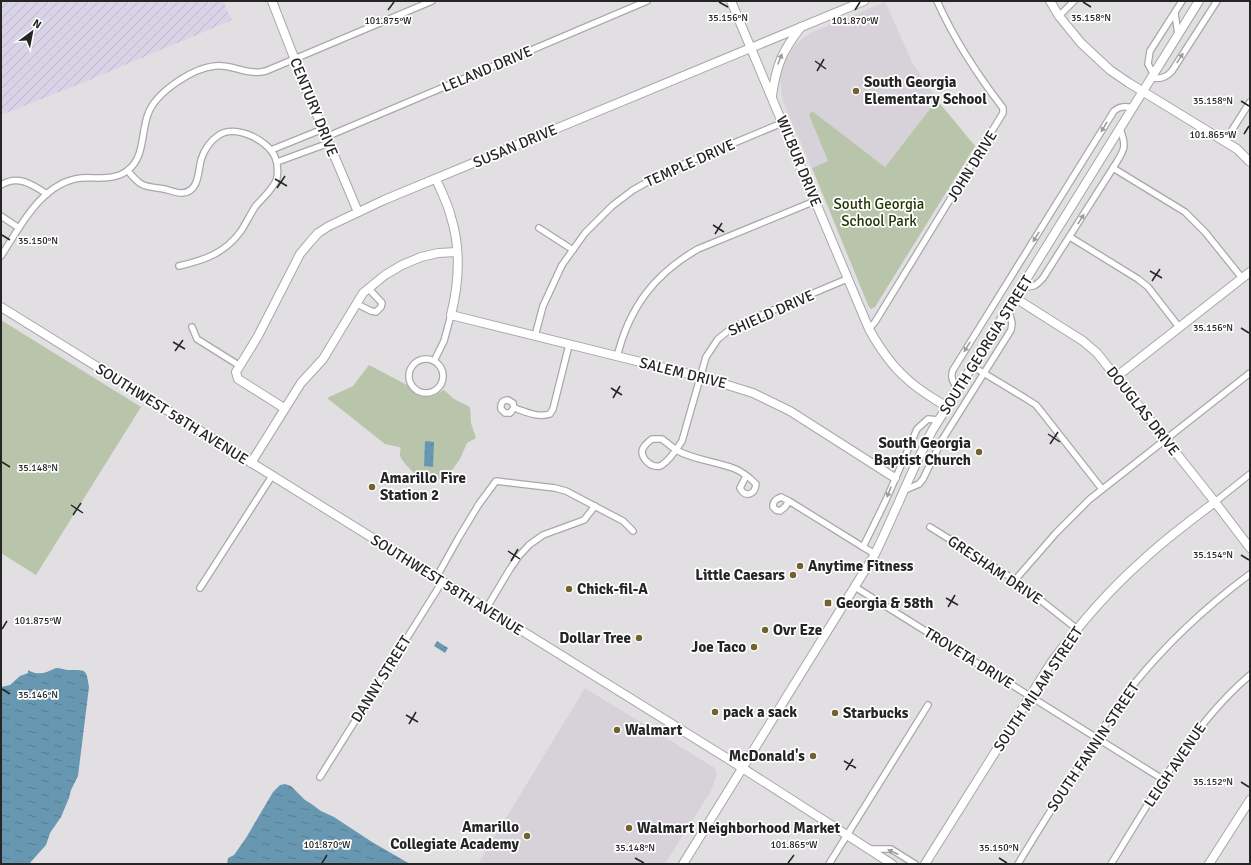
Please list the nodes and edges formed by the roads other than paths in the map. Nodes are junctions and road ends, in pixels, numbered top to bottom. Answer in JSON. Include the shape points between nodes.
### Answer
{"nodes":[{"id":1,"x":272,"y":1,"type":"edge"},
{"id":2,"x":432,"y":1,"type":"edge"},
{"id":3,"x":647,"y":1,"type":"edge"},
{"id":4,"x":731,"y":1,"type":"edge"},
{"id":5,"x":864,"y":1,"type":"edge"},
{"id":6,"x":938,"y":1,"type":"edge"},
{"id":7,"x":1050,"y":1,"type":"edge"},
{"id":8,"x":1074,"y":1,"type":"edge"},
{"id":9,"x":1182,"y":1,"type":"edge"},
{"id":10,"x":1199,"y":1,"type":"edge"},
{"id":11,"x":1217,"y":1,"type":"edge"},
{"id":12,"x":1174,"y":12,"type":"junction"},
{"id":13,"x":1060,"y":16,"type":"junction"},
{"id":14,"x":801,"y":26,"type":"junction"},
{"id":15,"x":1178,"y":35,"type":"junction"},
{"id":16,"x":750,"y":48,"type":"junction"},
{"id":17,"x":294,"y":59,"type":"junction"},
{"id":18,"x":1152,"y":76,"type":"junction"},
{"id":19,"x":1143,"y":91,"type":"junction"},
{"id":20,"x":772,"y":97,"type":"junction"},
{"id":21,"x":1250,"y":102,"type":"edge"},
{"id":22,"x":1133,"y":108,"type":"junction"},
{"id":23,"x":782,"y":123,"type":"junction"},
{"id":24,"x":1120,"y":130,"type":"junction"},
{"id":25,"x":326,"y":136,"type":"junction"},
{"id":26,"x":1225,"y":141,"type":"junction"},
{"id":27,"x":271,"y":150,"type":"junction"},
{"id":28,"x":277,"y":162,"type":"junction"},
{"id":29,"x":1250,"y":162,"type":"edge"},
{"id":30,"x":1113,"y":168,"type":"junction"},
{"id":31,"x":128,"y":171,"type":"junction"},
{"id":32,"x":436,"y":179,"type":"junction"},
{"id":33,"x":1,"y":185,"type":"edge"},
{"id":34,"x":47,"y":194,"type":"junction"},
{"id":35,"x":815,"y":201,"type":"junction"},
{"id":36,"x":358,"y":212,"type":"junction"},
{"id":37,"x":1,"y":216,"type":"edge"},
{"id":38,"x":19,"y":228,"type":"junction"},
{"id":39,"x":539,"y":228,"type":"dead end"},
{"id":40,"x":1070,"y":237,"type":"junction"},
{"id":41,"x":573,"y":250,"type":"junction"},
{"id":42,"x":457,"y":252,"type":"junction"},
{"id":43,"x":1,"y":256,"type":"edge"},
{"id":44,"x":179,"y":266,"type":"dead end"},
{"id":45,"x":1250,"y":272,"type":"edge"},
{"id":46,"x":1242,"y":278,"type":"junction"},
{"id":47,"x":847,"y":279,"type":"junction"},
{"id":48,"x":1022,"y":287,"type":"junction"},
{"id":49,"x":368,"y":288,"type":"junction"},
{"id":50,"x":1015,"y":298,"type":"junction"},
{"id":51,"x":357,"y":304,"type":"junction"},
{"id":52,"x":1,"y":307,"type":"edge"},
{"id":53,"x":1008,"y":308,"type":"junction"},
{"id":54,"x":451,"y":315,"type":"junction"},
{"id":55,"x":192,"y":327,"type":"dead end"},
{"id":56,"x":1179,"y":327,"type":"junction"},
{"id":57,"x":868,"y":329,"type":"junction"},
{"id":58,"x":535,"y":336,"type":"junction"},
{"id":59,"x":569,"y":345,"type":"junction"},
{"id":60,"x":617,"y":357,"type":"junction"},
{"id":61,"x":434,"y":361,"type":"junction"},
{"id":62,"x":972,"y":366,"type":"junction"},
{"id":63,"x":238,"y":369,"type":"junction"},
{"id":64,"x":984,"y":373,"type":"junction"},
{"id":65,"x":1250,"y":373,"type":"edge"},
{"id":66,"x":699,"y":377,"type":"junction"},
{"id":67,"x":1116,"y":377,"type":"junction"},
{"id":68,"x":958,"y":389,"type":"junction"},
{"id":69,"x":947,"y":407,"type":"junction"},
{"id":70,"x":284,"y":408,"type":"junction"},
{"id":71,"x":514,"y":408,"type":"dead end"},
{"id":72,"x":938,"y":420,"type":"junction"},
{"id":73,"x":1165,"y":439,"type":"junction"},
{"id":74,"x":676,"y":450,"type":"junction"},
{"id":75,"x":251,"y":463,"type":"junction"},
{"id":76,"x":1250,"y":474,"type":"edge"},
{"id":77,"x":272,"y":476,"type":"junction"},
{"id":78,"x":746,"y":476,"type":"dead end"},
{"id":79,"x":895,"y":478,"type":"junction"},
{"id":80,"x":1102,"y":489,"type":"junction"},
{"id":81,"x":905,"y":490,"type":"junction"},
{"id":82,"x":789,"y":501,"type":"dead end"},
{"id":83,"x":1215,"y":502,"type":"junction"},
{"id":84,"x":595,"y":506,"type":"junction"},
{"id":85,"x":930,"y":527,"type":"dead end"},
{"id":86,"x":633,"y":531,"type":"dead end"},
{"id":87,"x":863,"y":547,"type":"junction"},
{"id":88,"x":1250,"y":548,"type":"edge"},
{"id":89,"x":875,"y":554,"type":"junction"},
{"id":90,"x":1250,"y":574,"type":"edge"},
{"id":91,"x":439,"y":580,"type":"junction"},
{"id":92,"x":1015,"y":580,"type":"junction"},
{"id":93,"x":855,"y":587,"type":"junction"},
{"id":94,"x":200,"y":588,"type":"dead end"},
{"id":95,"x":486,"y":609,"type":"junction"},
{"id":96,"x":1077,"y":629,"type":"junction"},
{"id":97,"x":1250,"y":675,"type":"edge"},
{"id":98,"x":1030,"y":696,"type":"junction"},
{"id":99,"x":928,"y":705,"type":"dead end"},
{"id":100,"x":1096,"y":738,"type":"junction"},
{"id":101,"x":742,"y":768,"type":"junction"},
{"id":102,"x":320,"y":777,"type":"dead end"},
{"id":103,"x":1164,"y":780,"type":"junction"},
{"id":104,"x":1250,"y":800,"type":"edge"},
{"id":105,"x":847,"y":835,"type":"junction"},
{"id":106,"x":869,"y":849,"type":"junction"},
{"id":107,"x":683,"y":864,"type":"edge"},
{"id":108,"x":829,"y":864,"type":"edge"},
{"id":109,"x":892,"y":864,"type":"edge"},
{"id":110,"x":915,"y":864,"type":"edge"},
{"id":111,"x":925,"y":864,"type":"edge"},
{"id":112,"x":1018,"y":864,"type":"edge"},
{"id":113,"x":1111,"y":864,"type":"edge"},
{"id":114,"x":1209,"y":864,"type":"edge"}],
"edges":[{"from":1,"to":17,"type":"main road","name":"CENTURY DRIVE"},
{"from":2,"to":17,"type":"street"},
{"from":3,"to":25,"type":"street","name":"LELAND DRIVE"},
{"from":4,"to":16,"type":"main road","name":"WILBUR DRIVE"},
{"from":5,"to":14,"type":"main road","name":"SUSAN DRIVE"},
{"from":6,"to":57,"type":"street","name":"JOHN DRIVE","via":[[961,48],[1003,108],[1003,113],[875,322]]},
{"from":7,"to":13,"type":"main road"},
{"from":8,"to":13,"type":"street"},
{"from":9,"to":12,"type":"street"},
{"from":10,"to":15,"type":"main road","name":"SOUTH GEORGIA STREET"},
{"from":18,"to":11,"type":"street","one_way":true,"via":[[1161,79],[1172,71]]},
{"from":12,"to":15,"type":"street"},
{"from":12,"to":18,"type":"street","via":[[1150,51],[1148,64]]},
{"from":13,"to":19,"type":"main road","via":[[1096,58]]},
{"from":14,"to":16,"type":"main road","name":"SUSAN DRIVE"},
{"from":20,"to":14,"type":"main road","one_way":true,"via":[[782,54]]},
{"from":15,"to":18,"type":"main road","name":"SOUTH GEORGIA STREET"},
{"from":16,"to":20,"type":"main road","name":"WILBUR DRIVE"},
{"from":16,"to":32,"type":"main road","name":"SUSAN DRIVE"},
{"from":17,"to":25,"type":"main road","name":"CENTURY DRIVE"},
{"from":17,"to":31,"type":"street","via":[[266,71],[254,72],[215,66],[172,85],[148,113],[138,156]]},
{"from":18,"to":19,"type":"main road","name":"SOUTH GEORGIA STREET"},
{"from":19,"to":22,"type":"main road","name":"SOUTH GEORGIA STREET"},
{"from":19,"to":26,"type":"main road"},
{"from":20,"to":23,"type":"main road","name":"WILBUR DRIVE"},
{"from":21,"to":26,"type":"street"},
{"from":22,"to":24,"type":"main road","name":"SOUTH GEORGIA STREET"},
{"from":22,"to":68,"type":"street","one_way":true,"via":[[1124,106],[1114,111],[953,370],[952,379]]},
{"from":23,"to":35,"type":"main road","name":"WILBUR DRIVE"},
{"from":23,"to":41,"type":"street","name":"TEMPLE DRIVE","via":[[649,180],[612,206],[585,233]]},
{"from":24,"to":30,"type":"street","via":[[1125,145]]},
{"from":24,"to":48,"type":"main road","name":"SOUTH GEORGIA STREET"},
{"from":25,"to":27,"type":"street","name":"LELAND DRIVE"},
{"from":25,"to":28,"type":"street"},
{"from":25,"to":36,"type":"main road","name":"CENTURY DRIVE"},
{"from":26,"to":29,"type":"main road"},
{"from":27,"to":28,"type":"street"},
{"from":27,"to":31,"type":"street","via":[[250,135],[230,131],[220,134],[210,142],[206,150],[195,186],[190,191],[182,193],[144,186]]},
{"from":28,"to":44,"type":"street","via":[[276,180],[233,241],[212,257]]},
{"from":40,"to":30,"type":"street","one_way":true},
{"from":30,"to":46,"type":"street","via":[[1186,212]]},
{"from":31,"to":34,"type":"street","via":[[110,178],[67,182]]},
{"from":32,"to":36,"type":"main road","name":"SUSAN DRIVE"},
{"from":32,"to":42,"type":"main road","via":[[451,216]]},
{"from":33,"to":34,"type":"street","via":[[15,179],[21,180]]},
{"from":34,"to":38,"type":"street"},
{"from":35,"to":47,"type":"main road","name":"WILBUR DRIVE"},
{"from":35,"to":60,"type":"street","via":[[682,258],[654,282],[644,296],[626,328]]},
{"from":36,"to":63,"type":"main road","name":"SUSAN DRIVE","via":[[318,233],[300,254]]},
{"from":37,"to":38,"type":"street"},
{"from":38,"to":43,"type":"street"},
{"from":39,"to":41,"type":"street"},
{"from":40,"to":48,"type":"street","via":[[1038,284]]},
{"from":40,"to":56,"type":"street","via":[[1148,287]]},
{"from":41,"to":58,"type":"street","name":"TEMPLE DRIVE","via":[[550,289]]},
{"from":42,"to":49,"type":"main road","via":[[421,257],[402,265]]},
{"from":42,"to":54,"type":"main road","via":[[456,294]]},
{"from":45,"to":46,"type":"main road"},
{"from":46,"to":56,"type":"main road"},
{"from":47,"to":57,"type":"main road","name":"WILBUR DRIVE"},
{"from":47,"to":66,"type":"street","name":"SHIELD DRIVE","via":[[733,327],[711,347]]},
{"from":48,"to":50,"type":"main road","name":"SOUTH GEORGIA STREET"},
{"from":49,"to":51,"type":"main road"},
{"from":49,"to":51,"type":"street","via":[[382,303],[381,308],[371,312]]},
{"from":50,"to":53,"type":"main road","name":"SOUTH GEORGIA STREET"},
{"from":50,"to":67,"type":"main road","name":"DOUGLAS DRIVE","via":[[1083,341],[1097,353]]},
{"from":51,"to":70,"type":"main road","via":[[323,359],[301,383]]},
{"from":52,"to":75,"type":"main road","name":"SOUTHWEST 58TH AVENUE"},
{"from":53,"to":62,"type":"main road","name":"SOUTH GEORGIA STREET"},
{"from":53,"to":64,"type":"street","via":[[1012,322],[1011,330]]},
{"from":54,"to":58,"type":"main road","name":"SALEM DRIVE"},
{"from":54,"to":61,"type":"street","via":[[444,341]]},
{"from":55,"to":63,"type":"street","via":[[197,339]]},
{"from":56,"to":67,"type":"main road"},
{"from":57,"to":69,"type":"main road","name":"WILBUR DRIVE","via":[[884,354],[906,379]]},
{"from":58,"to":59,"type":"main road","name":"SALEM DRIVE"},
{"from":59,"to":60,"type":"main road","name":"SALEM DRIVE"},
{"from":59,"to":71,"type":"street","via":[[550,414],[543,416]]},
{"from":60,"to":66,"type":"main road","name":"SALEM DRIVE"},
{"from":61,"to":61,"type":"street","via":[[443,372],[443,379],[435,390],[421,392],[411,382],[411,368],[421,360]]},
{"from":62,"to":64,"type":"street"},
{"from":62,"to":68,"type":"main road","name":"SOUTH GEORGIA STREET"},
{"from":63,"to":70,"type":"main road","via":[[238,379]]},
{"from":64,"to":80,"type":"street","via":[[1036,405]]},
{"from":64,"to":81,"type":"street","via":[[942,440],[923,479],[919,484]]},
{"from":65,"to":73,"type":"street"},
{"from":66,"to":74,"type":"street","name":"SHIELD DRIVE","via":[[682,441]]},
{"from":66,"to":79,"type":"main road","name":"SALEM DRIVE","via":[[771,401]]},
{"from":67,"to":73,"type":"main road","name":"DOUGLAS DRIVE"},
{"from":68,"to":69,"type":"main road","name":"SOUTH GEORGIA STREET"},
{"from":69,"to":72,"type":"main road","name":"SOUTH GEORGIA STREET"},
{"from":70,"to":75,"type":"main road"},
{"from":72,"to":79,"type":"street","via":[[928,419],[917,429]]},
{"from":72,"to":81,"type":"main road","name":"SOUTH GEORGIA STREET"},
{"from":73,"to":80,"type":"street"},
{"from":73,"to":83,"type":"main road","name":"DOUGLAS DRIVE"},
{"from":74,"to":74,"type":"street","via":[[662,439],[652,439],[642,451],[648,463],[660,466]]},
{"from":74,"to":78,"type":"street","via":[[687,456],[734,468]]},
{"from":75,"to":77,"type":"main road","name":"SOUTHWEST 58TH AVENUE"},
{"from":76,"to":83,"type":"street","name":"SOUTH MILAM STREET"},
{"from":77,"to":91,"type":"main road","name":"SOUTHWEST 58TH AVENUE"},
{"from":77,"to":94,"type":"street"},
{"from":79,"to":87,"type":"street","one_way":true},
{"from":80,"to":92,"type":"street","via":[[1061,528]]},
{"from":81,"to":89,"type":"main road","name":"SOUTH GEORGIA STREET"},
{"from":82,"to":87,"type":"street"},
{"from":83,"to":88,"type":"main road","name":"DOUGLAS DRIVE"},
{"from":83,"to":96,"type":"main road","name":"SOUTH MILAM STREET","via":[[1142,560]]},
{"from":84,"to":86,"type":"street","via":[[623,521]]},
{"from":84,"to":91,"type":"street","name":"DANNY STREET","via":[[555,488],[496,482],[463,530]]},
{"from":84,"to":95,"type":"street","via":[[584,520],[543,535],[529,545],[514,562]]},
{"from":85,"to":92,"type":"street","name":"GRESHAM DRIVE"},
{"from":87,"to":89,"type":"street"},
{"from":89,"to":93,"type":"main road","name":"SOUTH GEORGIA STREET"},
{"from":90,"to":100,"type":"street","name":"SOUTH FANNIN STREET","via":[[1186,626],[1155,659]]},
{"from":91,"to":95,"type":"main road","name":"SOUTHWEST 58TH AVENUE"},
{"from":91,"to":102,"type":"street","name":"DANNY STREET"},
{"from":92,"to":96,"type":"street","name":"GRESHAM DRIVE"},
{"from":93,"to":98,"type":"street","name":"TROVETA DRIVE"},
{"from":93,"to":101,"type":"main road","name":"SOUTH GEORGIA STREET"},
{"from":95,"to":101,"type":"main road","name":"SOUTHWEST 58TH AVENUE"},
{"from":96,"to":98,"type":"main road","name":"SOUTH MILAM STREET"},
{"from":97,"to":103,"type":"street","name":"LEIGH AVENUE","via":[[1205,722]]},
{"from":98,"to":100,"type":"street","name":"TROVETA DRIVE"},
{"from":98,"to":111,"type":"main road","name":"SOUTH MILAM STREET"},
{"from":99,"to":105,"type":"street"},
{"from":100,"to":103,"type":"street","name":"TROVETA DRIVE"},
{"from":100,"to":112,"type":"street","name":"SOUTH FANNIN STREET"},
{"from":101,"to":105,"type":"main road","name":"SOUTHWEST 58TH AVENUE"},
{"from":101,"to":107,"type":"main road","name":"SOUTH GEORGIA STREET"},
{"from":103,"to":113,"type":"street","name":"LEIGH AVENUE"},
{"from":104,"to":114,"type":"main road"},
{"from":105,"to":106,"type":"main road","name":"SOUTHWEST 58TH AVENUE"},
{"from":105,"to":108,"type":"street"},
{"from":106,"to":109,"type":"main road","name":"SOUTHWEST 58TH AVENUE"},
{"from":110,"to":106,"type":"street","one_way":true,"via":[[891,849]]}]}
